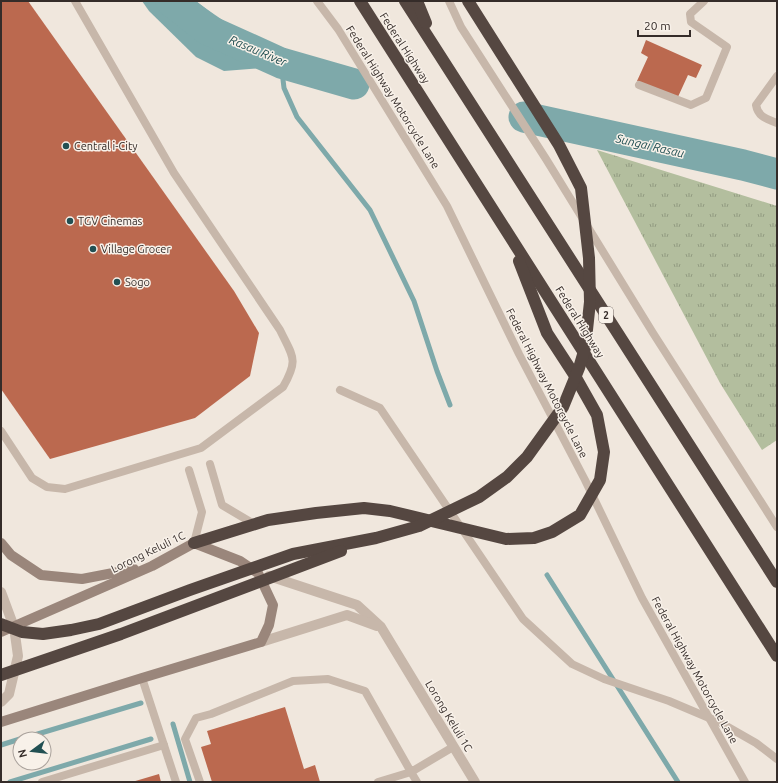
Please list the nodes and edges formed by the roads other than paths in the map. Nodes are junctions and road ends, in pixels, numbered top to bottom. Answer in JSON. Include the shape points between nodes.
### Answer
{"nodes":[{"id":1,"x":75,"y":1,"type":"edge"},
{"id":2,"x":317,"y":1,"type":"edge"},
{"id":3,"x":360,"y":1,"type":"edge"},
{"id":4,"x":405,"y":1,"type":"edge"},
{"id":5,"x":417,"y":1,"type":"edge"},
{"id":6,"x":449,"y":1,"type":"edge"},
{"id":7,"x":468,"y":1,"type":"edge"},
{"id":8,"x":704,"y":1,"type":"edge"},
{"id":9,"x":434,"y":47,"type":"junction"},
{"id":10,"x":776,"y":81,"type":"edge"},
{"id":11,"x":639,"y":85,"type":"dead end"},
{"id":12,"x":777,"y":123,"type":"edge"},
{"id":13,"x":509,"y":235,"type":"junction"},
{"id":14,"x":340,"y":390,"type":"dead end"},
{"id":15,"x":1,"y":431,"type":"edge"},
{"id":16,"x":210,"y":464,"type":"dead end"},
{"id":17,"x":189,"y":470,"type":"dead end"},
{"id":18,"x":254,"y":524,"type":"junction"},
{"id":19,"x":777,"y":527,"type":"edge"},
{"id":20,"x":376,"y":538,"type":"junction"},
{"id":21,"x":1,"y":543,"type":"edge"},
{"id":22,"x":194,"y":543,"type":"junction"},
{"id":23,"x":152,"y":566,"type":"junction"},
{"id":24,"x":258,"y":573,"type":"junction"},
{"id":25,"x":777,"y":582,"type":"edge"},
{"id":26,"x":1,"y":592,"type":"edge"},
{"id":27,"x":1,"y":624,"type":"edge"},
{"id":28,"x":14,"y":627,"type":"junction"},
{"id":29,"x":380,"y":627,"type":"junction"},
{"id":30,"x":1,"y":632,"type":"edge"},
{"id":31,"x":261,"y":642,"type":"junction"},
{"id":32,"x":777,"y":656,"type":"edge"},
{"id":33,"x":1,"y":675,"type":"edge"},
{"id":34,"x":142,"y":678,"type":"junction"},
{"id":35,"x":1,"y":702,"type":"edge"},
{"id":36,"x":1,"y":722,"type":"edge"},
{"id":37,"x":164,"y":745,"type":"junction"},
{"id":38,"x":454,"y":747,"type":"junction"},
{"id":39,"x":777,"y":759,"type":"edge"},
{"id":40,"x":411,"y":772,"type":"junction"},
{"id":41,"x":42,"y":782,"type":"edge"},
{"id":42,"x":176,"y":782,"type":"edge"},
{"id":43,"x":200,"y":782,"type":"edge"},
{"id":44,"x":378,"y":782,"type":"edge"},
{"id":45,"x":417,"y":782,"type":"edge"},
{"id":46,"x":475,"y":782,"type":"edge"},
{"id":47,"x":745,"y":782,"type":"edge"}],
"edges":[{"from":1,"to":15,"type":"lane","via":[[174,173],[280,330],[294,358],[291,373],[283,387],[201,448],[65,489],[47,487],[32,478]]},
{"from":2,"to":47,"type":"lane","name":"Federal Highway Motorcycle Lane","via":[[338,29],[447,206],[642,598]]},
{"from":3,"to":13,"type":"highway","name":"Federal Highway"},
{"from":4,"to":9,"type":"highway","number":"2"},
{"from":5,"to":9,"type":"highway"},
{"from":6,"to":19,"type":"lane","via":[[461,27]]},
{"from":7,"to":20,"type":"highway","via":[[559,145],[581,188],[589,258],[588,335],[579,368],[563,407],[527,456],[507,477],[479,497],[419,526]]},
{"from":8,"to":11,"type":"lane","via":[[690,14],[691,22],[727,47],[706,98],[692,105]]},
{"from":9,"to":25,"type":"highway","number":"2"},
{"from":10,"to":12,"type":"lane","via":[[756,105],[762,116]]},
{"from":13,"to":18,"type":"highway","via":[[547,333],[597,415],[604,452],[600,480],[580,514],[552,532],[534,538],[506,540],[390,511],[364,508]]},
{"from":13,"to":32,"type":"highway","name":"Federal Highway"},
{"from":14,"to":39,"type":"lane","via":[[380,408],[522,620],[572,664],[604,679],[721,722]]},
{"from":16,"to":18,"type":"lane","via":[[222,505]]},
{"from":17,"to":22,"type":"lane","via":[[202,512]]},
{"from":18,"to":22,"type":"highway"},
{"from":20,"to":27,"type":"highway","via":[[293,554],[99,624],[43,634],[22,632]]},
{"from":20,"to":33,"type":"highway","via":[[121,634]]},
{"from":21,"to":23,"type":"street","via":[[11,556],[41,575],[82,579]]},
{"from":22,"to":23,"type":"street","name":"Lorong Keluli 1C"},
{"from":22,"to":24,"type":"street","name":"Lorong Keluli 1C","via":[[240,560]]},
{"from":23,"to":28,"type":"street","name":"Lorong Keluli 1C"},
{"from":24,"to":29,"type":"street","name":"Lorong Keluli 1C","via":[[357,605]]},
{"from":24,"to":31,"type":"street","name":"Lorong Keluli 1C","via":[[273,605],[269,625]]},
{"from":26,"to":28,"type":"street"},
{"from":28,"to":30,"type":"street","name":"Lorong Keluli 1C"},
{"from":28,"to":35,"type":"street","via":[[18,656],[9,694]]},
{"from":29,"to":31,"type":"street","via":[[347,615]]},
{"from":29,"to":38,"type":"street","name":"Lorong Keluli 1C"},
{"from":31,"to":34,"type":"street"},
{"from":34,"to":36,"type":"street"},
{"from":34,"to":37,"type":"lane"},
{"from":37,"to":41,"type":"lane"},
{"from":37,"to":42,"type":"lane"},
{"from":38,"to":40,"type":"lane"},
{"from":38,"to":46,"type":"street","name":"Lorong Keluli 1C"},
{"from":40,"to":43,"type":"lane","via":[[365,691],[328,678],[293,681],[196,718],[185,739]]},
{"from":40,"to":44,"type":"lane"},
{"from":40,"to":45,"type":"lane"}]}
